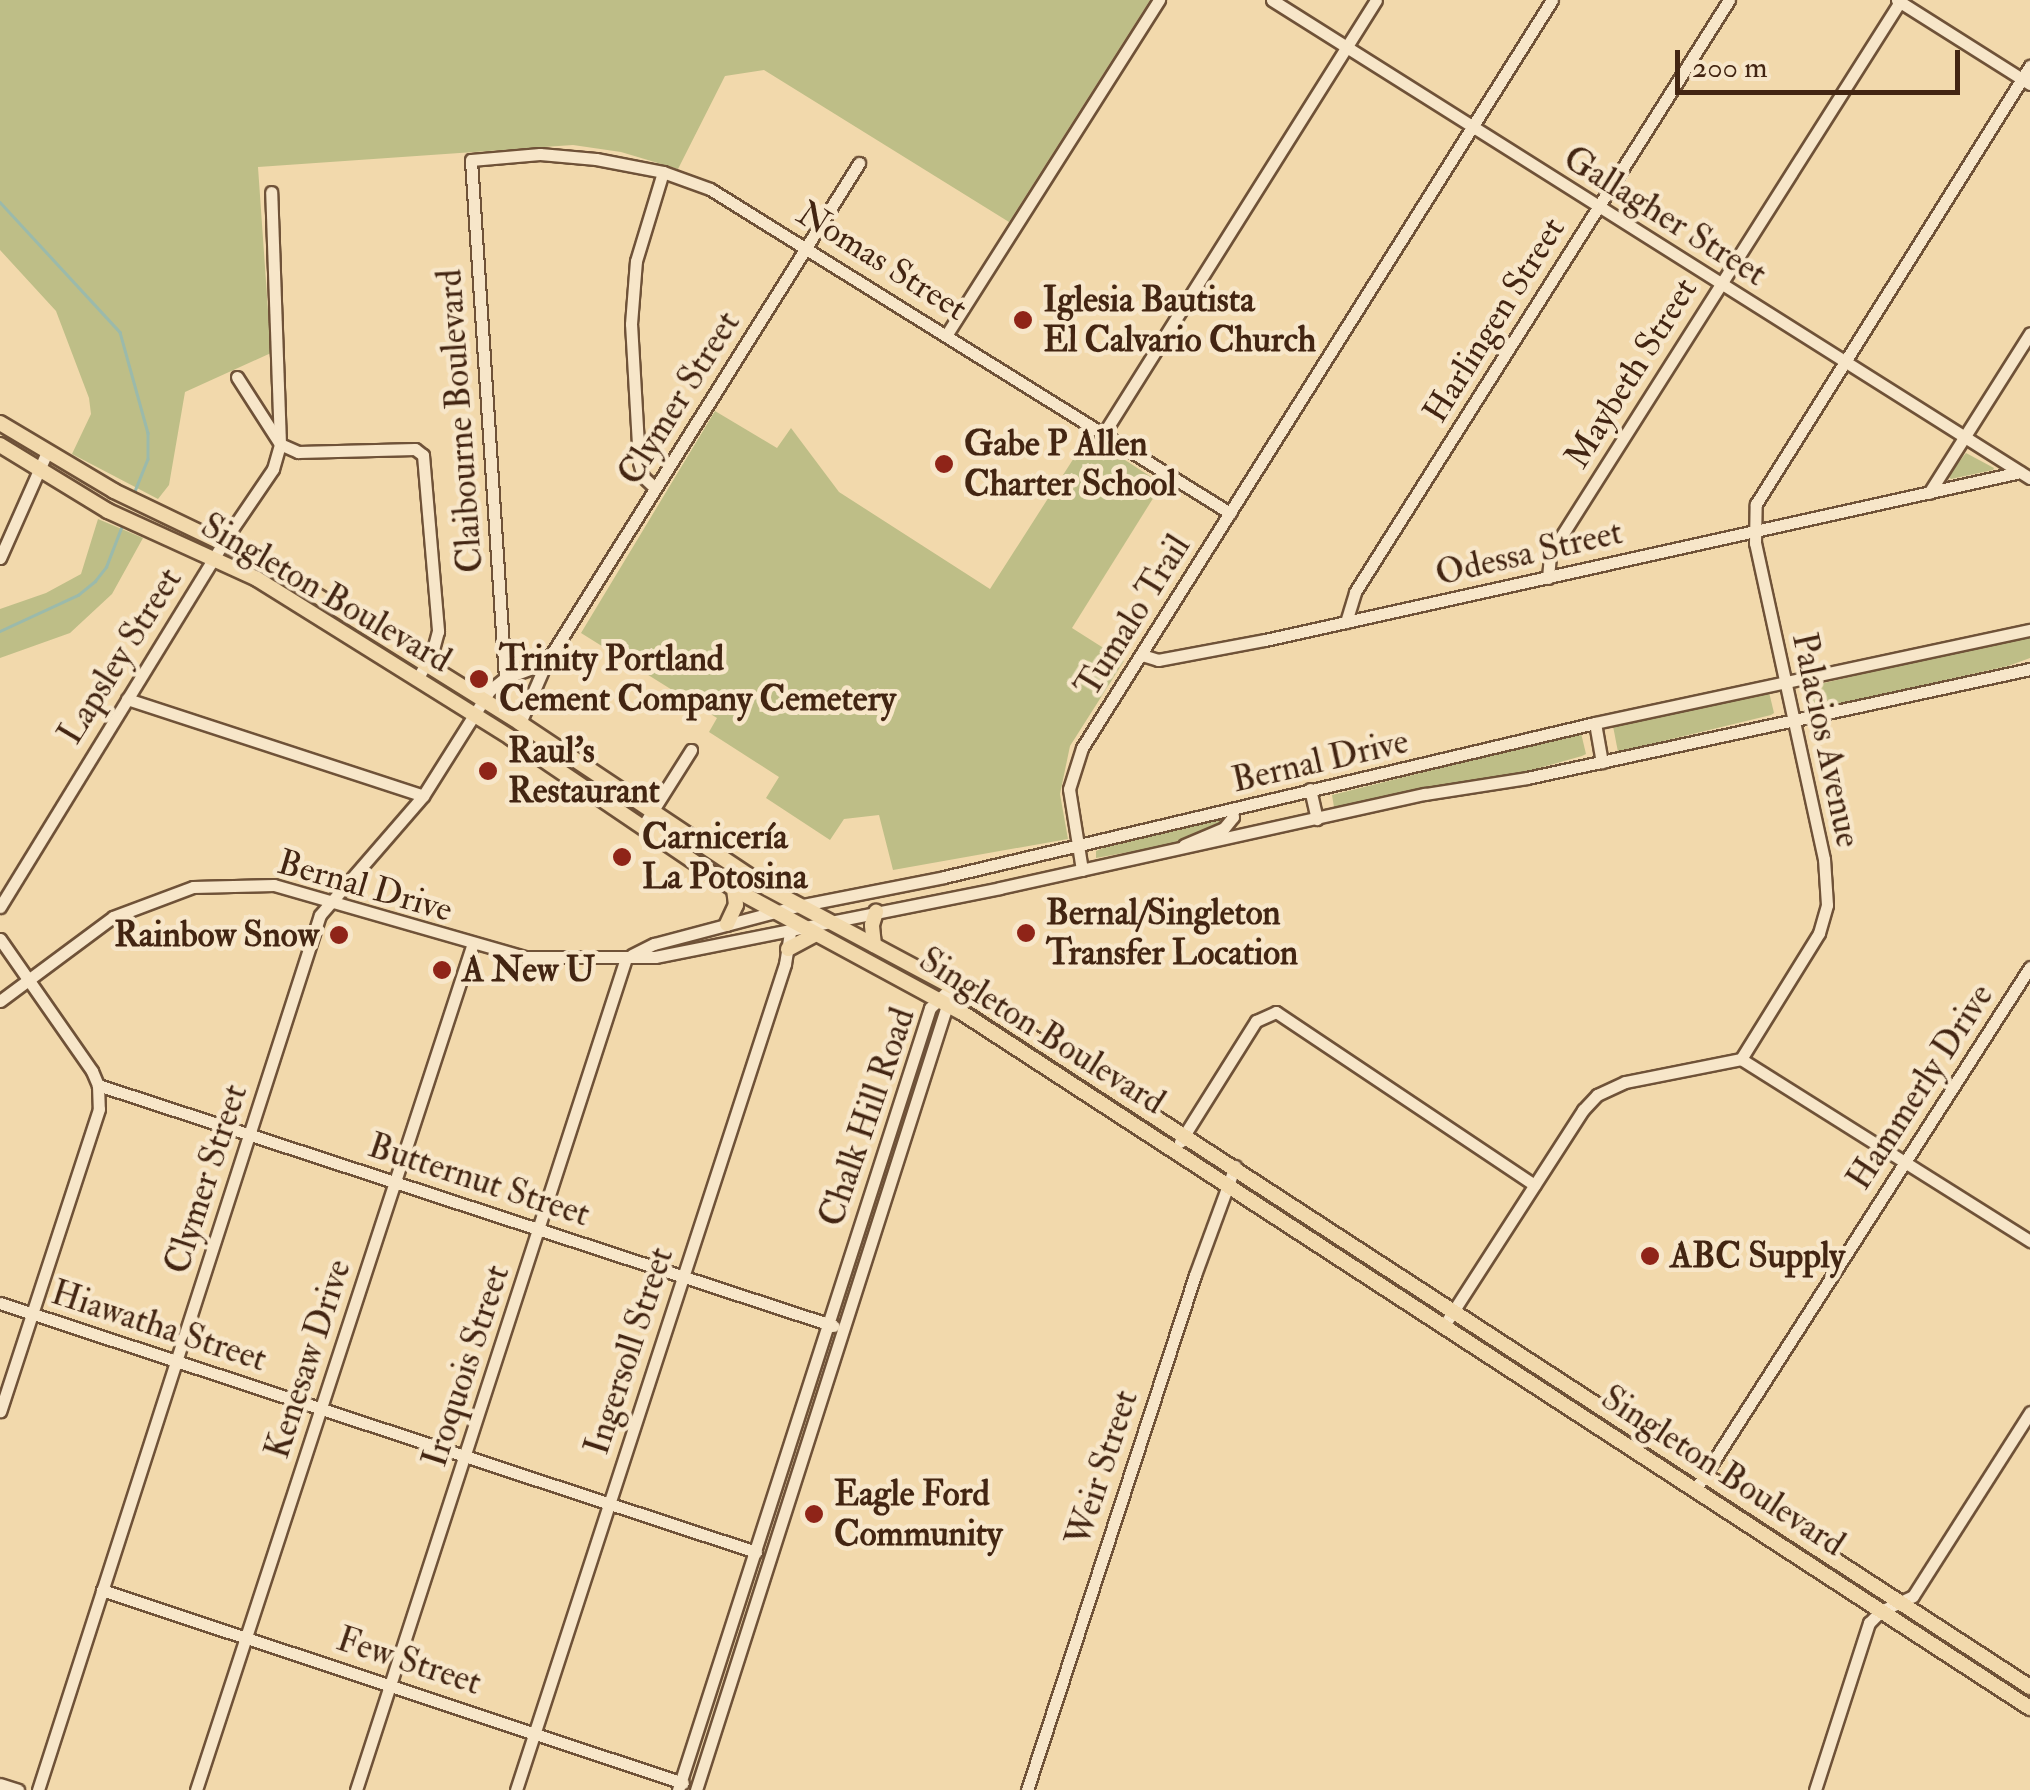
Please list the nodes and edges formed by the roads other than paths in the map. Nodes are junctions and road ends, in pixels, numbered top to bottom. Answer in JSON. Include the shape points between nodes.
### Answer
{"nodes":[{"id":1,"x":1159,"y":0,"type":"edge"},
{"id":2,"x":1272,"y":0,"type":"edge"},
{"id":3,"x":1376,"y":0,"type":"edge"},
{"id":4,"x":1552,"y":0,"type":"edge"},
{"id":5,"x":1729,"y":0,"type":"edge"},
{"id":6,"x":1899,"y":1,"type":"edge"},
{"id":7,"x":1346,"y":47,"type":"junction"},
{"id":8,"x":2030,"y":66,"type":"edge"},
{"id":9,"x":2026,"y":82,"type":"edge"},
{"id":10,"x":1472,"y":127,"type":"junction"},
{"id":11,"x":471,"y":160,"type":"joint"},
{"id":12,"x":859,"y":163,"type":"dead end"},
{"id":13,"x":663,"y":172,"type":"junction"},
{"id":14,"x":271,"y":192,"type":"dead end"},
{"id":15,"x":1598,"y":206,"type":"junction"},
{"id":16,"x":806,"y":246,"type":"junction"},
{"id":17,"x":1721,"y":283,"type":"junction"},
{"id":18,"x":2030,"y":333,"type":"edge"},
{"id":19,"x":948,"y":334,"type":"junction"},
{"id":20,"x":1842,"y":360,"type":"junction"},
{"id":21,"x":237,"y":377,"type":"dead end"},
{"id":22,"x":0,"y":423,"type":"edge"},
{"id":23,"x":1104,"y":434,"type":"junction"},
{"id":24,"x":1964,"y":437,"type":"junction"},
{"id":25,"x":280,"y":444,"type":"junction"},
{"id":26,"x":0,"y":445,"type":"edge"},
{"id":27,"x":47,"y":452,"type":"junction"},
{"id":28,"x":37,"y":470,"type":"junction"},
{"id":29,"x":2025,"y":475,"type":"edge"},
{"id":30,"x":656,"y":488,"type":"junction"},
{"id":31,"x":1929,"y":493,"type":"junction"},
{"id":32,"x":1230,"y":513,"type":"junction"},
{"id":33,"x":1754,"y":530,"type":"junction"},
{"id":34,"x":224,"y":541,"type":"junction"},
{"id":35,"x":214,"y":557,"type":"junction"},
{"id":36,"x":0,"y":558,"type":"edge"},
{"id":37,"x":1548,"y":578,"type":"junction"},
{"id":38,"x":1346,"y":622,"type":"junction"},
{"id":39,"x":2030,"y":630,"type":"edge"},
{"id":40,"x":1142,"y":654,"type":"junction"},
{"id":41,"x":546,"y":663,"type":"junction"},
{"id":42,"x":427,"y":664,"type":"junction"},
{"id":43,"x":2030,"y":669,"type":"edge"},
{"id":44,"x":505,"y":678,"type":"junction"},
{"id":45,"x":417,"y":680,"type":"junction"},
{"id":46,"x":1784,"y":682,"type":"junction"},
{"id":47,"x":127,"y":699,"type":"junction"},
{"id":48,"x":483,"y":699,"type":"junction"},
{"id":49,"x":472,"y":714,"type":"junction"},
{"id":50,"x":1793,"y":721,"type":"junction"},
{"id":51,"x":520,"y":722,"type":"junction"},
{"id":52,"x":1595,"y":724,"type":"junction"},
{"id":53,"x":691,"y":750,"type":"dead end"},
{"id":54,"x":1602,"y":762,"type":"junction"},
{"id":55,"x":1310,"y":790,"type":"junction"},
{"id":56,"x":422,"y":796,"type":"junction"},
{"id":57,"x":1232,"y":810,"type":"junction"},
{"id":58,"x":654,"y":811,"type":"junction"},
{"id":59,"x":1317,"y":820,"type":"junction"},
{"id":60,"x":643,"y":826,"type":"junction"},
{"id":61,"x":1078,"y":844,"type":"junction"},
{"id":62,"x":1176,"y":850,"type":"junction"},
{"id":63,"x":1082,"y":870,"type":"junction"},
{"id":64,"x":734,"y":889,"type":"junction"},
{"id":65,"x":330,"y":900,"type":"junction"},
{"id":66,"x":798,"y":906,"type":"junction"},
{"id":67,"x":0,"y":907,"type":"edge"},
{"id":68,"x":772,"y":912,"type":"junction"},
{"id":69,"x":876,"y":912,"type":"junction"},
{"id":70,"x":825,"y":921,"type":"junction"},
{"id":71,"x":727,"y":924,"type":"junction"},
{"id":72,"x":794,"y":928,"type":"junction"},
{"id":73,"x":760,"y":934,"type":"junction"},
{"id":74,"x":814,"y":936,"type":"junction"},
{"id":75,"x":0,"y":939,"type":"edge"},
{"id":76,"x":874,"y":945,"type":"junction"},
{"id":77,"x":472,"y":946,"type":"junction"},
{"id":78,"x":787,"y":956,"type":"junction"},
{"id":79,"x":626,"y":958,"type":"junction"},
{"id":80,"x":2030,"y":967,"type":"edge"},
{"id":81,"x":27,"y":981,"type":"junction"},
{"id":82,"x":953,"y":986,"type":"junction"},
{"id":83,"x":943,"y":1001,"type":"junction"},
{"id":84,"x":0,"y":1002,"type":"edge"},
{"id":85,"x":1741,"y":1059,"type":"junction"},
{"id":86,"x":98,"y":1084,"type":"junction"},
{"id":87,"x":250,"y":1134,"type":"junction"},
{"id":88,"x":1185,"y":1134,"type":"junction"},
{"id":89,"x":1175,"y":1150,"type":"junction"},
{"id":90,"x":1905,"y":1162,"type":"junction"},
{"id":91,"x":1235,"y":1166,"type":"junction"},
{"id":92,"x":394,"y":1181,"type":"junction"},
{"id":93,"x":1226,"y":1183,"type":"junction"},
{"id":94,"x":1534,"y":1185,"type":"junction"},
{"id":95,"x":540,"y":1229,"type":"junction"},
{"id":96,"x":2030,"y":1241,"type":"edge"},
{"id":97,"x":682,"y":1276,"type":"junction"},
{"id":98,"x":0,"y":1303,"type":"edge"},
{"id":99,"x":1455,"y":1309,"type":"junction"},
{"id":100,"x":32,"y":1313,"type":"junction"},
{"id":101,"x":828,"y":1324,"type":"junction"},
{"id":102,"x":1445,"y":1324,"type":"junction"},
{"id":103,"x":843,"y":1329,"type":"junction"},
{"id":104,"x":1521,"y":1353,"type":"junction"},
{"id":105,"x":176,"y":1362,"type":"junction"},
{"id":106,"x":1511,"y":1368,"type":"junction"},
{"id":107,"x":322,"y":1409,"type":"junction"},
{"id":108,"x":0,"y":1412,"type":"edge"},
{"id":109,"x":2030,"y":1412,"type":"edge"},
{"id":110,"x":466,"y":1456,"type":"junction"},
{"id":111,"x":1705,"y":1474,"type":"junction"},
{"id":112,"x":780,"y":1477,"type":"junction"},
{"id":113,"x":795,"y":1482,"type":"junction"},
{"id":114,"x":1695,"y":1490,"type":"junction"},
{"id":115,"x":609,"y":1503,"type":"junction"},
{"id":116,"x":770,"y":1509,"type":"junction"},
{"id":117,"x":785,"y":1514,"type":"junction"},
{"id":118,"x":756,"y":1552,"type":"junction"},
{"id":119,"x":102,"y":1590,"type":"junction"},
{"id":120,"x":1900,"y":1602,"type":"junction"},
{"id":121,"x":1881,"y":1611,"type":"junction"},
{"id":122,"x":246,"y":1636,"type":"junction"},
{"id":123,"x":2002,"y":1669,"type":"junction"},
{"id":124,"x":715,"y":1677,"type":"junction"},
{"id":125,"x":730,"y":1682,"type":"junction"},
{"id":126,"x":391,"y":1683,"type":"junction"},
{"id":127,"x":1992,"y":1684,"type":"junction"},
{"id":128,"x":2030,"y":1687,"type":"edge"},
{"id":129,"x":2030,"y":1708,"type":"edge"},
{"id":130,"x":536,"y":1732,"type":"junction"},
{"id":131,"x":0,"y":1784,"type":"edge"},
{"id":132,"x":679,"y":1786,"type":"edge"},
{"id":133,"x":696,"y":1789,"type":"edge"},
{"id":134,"x":18,"y":1790,"type":"edge"},
{"id":135,"x":38,"y":1790,"type":"edge"},
{"id":136,"x":196,"y":1790,"type":"edge"},
{"id":137,"x":356,"y":1790,"type":"edge"},
{"id":138,"x":516,"y":1790,"type":"edge"},
{"id":139,"x":1027,"y":1790,"type":"edge"},
{"id":140,"x":1815,"y":1790,"type":"edge"}],
"edges":[{"from":1,"to":19,"type":"street"},
{"from":2,"to":7,"type":"street","name":"Gallagher Street"},
{"from":3,"to":7,"type":"street"},
{"from":4,"to":10,"type":"street","name":"Tumalo Trail"},
{"from":5,"to":15,"type":"street","name":"Harlingen Street"},
{"from":6,"to":9,"type":"street"},
{"from":6,"to":17,"type":"street","name":"Maybeth Street"},
{"from":7,"to":10,"type":"street","name":"Gallagher Street"},
{"from":7,"to":23,"type":"street"},
{"from":8,"to":9,"type":"street","name":"Palacios Avenue"},
{"from":9,"to":20,"type":"street","name":"Palacios Avenue"},
{"from":10,"to":15,"type":"street","name":"Gallagher Street"},
{"from":10,"to":32,"type":"street","name":"Tumalo Trail"},
{"from":11,"to":13,"type":"street","name":"Nomas Street","via":[[540,154]]},
{"from":11,"to":44,"type":"street","name":"Claibourne Boulevard"},
{"from":12,"to":16,"type":"street","name":"Clymer Street"},
{"from":13,"to":16,"type":"street","name":"Nomas Street","via":[[710,189]]},
{"from":13,"to":30,"type":"street","via":[[636,261],[630,324],[639,462]]},
{"from":14,"to":25,"type":"street","name":"Lapsley Street"},
{"from":15,"to":17,"type":"street","name":"Gallagher Street"},
{"from":15,"to":38,"type":"street","name":"Harlingen Street","via":[[1355,592]]},
{"from":16,"to":19,"type":"street","name":"Nomas Street"},
{"from":16,"to":30,"type":"street","name":"Clymer Street"},
{"from":17,"to":20,"type":"street","name":"Gallagher Street"},
{"from":17,"to":37,"type":"street","name":"Maybeth Street","via":[[1550,554]]},
{"from":18,"to":24,"type":"street"},
{"from":19,"to":23,"type":"street","name":"Nomas Street"},
{"from":20,"to":24,"type":"street","name":"Gallagher Street"},
{"from":20,"to":33,"type":"street","name":"Palacios Avenue","via":[[1760,493]]},
{"from":21,"to":25,"type":"street"},
{"from":22,"to":27,"type":"main road","name":"Singleton Boulevard"},
{"from":23,"to":32,"type":"street","name":"Nomas Street"},
{"from":24,"to":29,"type":"street","name":"Gallagher Street"},
{"from":24,"to":31,"type":"street"},
{"from":25,"to":34,"type":"street","name":"Lapsley Street","via":[[273,469]]},
{"from":25,"to":42,"type":"street","name":"Claibourne Boulevard","via":[[298,452],[422,453],[438,631]]},
{"from":26,"to":28,"type":"main road","name":"Singleton Boulevard"},
{"from":27,"to":28,"type":"street"},
{"from":27,"to":34,"type":"main road","name":"Singleton Boulevard"},
{"from":28,"to":35,"type":"main road","name":"Singleton Boulevard","via":[[108,511]]},
{"from":28,"to":36,"type":"street"},
{"from":29,"to":31,"type":"street","name":"Odessa Street"},
{"from":30,"to":41,"type":"street","name":"Clymer Street"},
{"from":31,"to":33,"type":"street","name":"Odessa Street"},
{"from":32,"to":40,"type":"street","name":"Tumalo Trail"},
{"from":33,"to":37,"type":"street","name":"Odessa Street"},
{"from":33,"to":46,"type":"street","name":"Palacios Avenue"},
{"from":34,"to":35,"type":"street","name":"Lapsley Street"},
{"from":34,"to":42,"type":"main road","name":"Singleton Boulevard"},
{"from":35,"to":45,"type":"main road","name":"Singleton Boulevard"},
{"from":35,"to":47,"type":"street","name":"Lapsley Street"},
{"from":37,"to":38,"type":"street","name":"Odessa Street"},
{"from":38,"to":40,"type":"street","name":"Odessa Street","via":[[1158,660]]},
{"from":39,"to":46,"type":"street","name":"Bernal Drive"},
{"from":40,"to":61,"type":"street","name":"Tumalo Trail","via":[[1075,762],[1069,789]]},
{"from":41,"to":44,"type":"street","name":"Clymer Street"},
{"from":41,"to":51,"type":"street","name":"Clymer Street"},
{"from":42,"to":45,"type":"street","name":"Claibourne Boulevard"},
{"from":42,"to":48,"type":"main road","name":"Singleton Boulevard"},
{"from":43,"to":50,"type":"street","name":"Bernal Drive"},
{"from":44,"to":48,"type":"street","name":"Clymer Street"},
{"from":45,"to":49,"type":"main road","name":"Singleton Boulevard"},
{"from":46,"to":50,"type":"street","name":"Palacios Avenue"},
{"from":46,"to":52,"type":"street","name":"Bernal Drive"},
{"from":47,"to":56,"type":"street"},
{"from":47,"to":67,"type":"street","name":"Lapsley Street"},
{"from":48,"to":49,"type":"street","name":"Clymer Street"},
{"from":48,"to":51,"type":"main road","name":"Singleton Boulevard"},
{"from":49,"to":56,"type":"street","name":"Clymer Street"},
{"from":49,"to":60,"type":"main road","name":"Singleton Boulevard"},
{"from":50,"to":54,"type":"street","name":"Bernal Drive"},
{"from":50,"to":85,"type":"street","name":"Palacios Avenue","via":[[1824,859],[1827,906],[1812,946]]},
{"from":51,"to":58,"type":"main road","name":"Singleton Boulevard"},
{"from":52,"to":54,"type":"street"},
{"from":52,"to":55,"type":"street","name":"Bernal Drive"},
{"from":53,"to":58,"type":"street"},
{"from":54,"to":59,"type":"street","name":"Bernal Drive"},
{"from":55,"to":57,"type":"street","name":"Bernal Drive"},
{"from":55,"to":59,"type":"street"},
{"from":56,"to":65,"type":"street","name":"Clymer Street"},
{"from":57,"to":61,"type":"street","name":"Bernal Drive"},
{"from":57,"to":62,"type":"street","via":[[1224,828]]},
{"from":58,"to":60,"type":"street"},
{"from":58,"to":66,"type":"main road","name":"Singleton Boulevard"},
{"from":59,"to":62,"type":"street","name":"Bernal Drive"},
{"from":60,"to":64,"type":"main road","name":"Singleton Boulevard"},
{"from":61,"to":63,"type":"street","name":"Tumalo Trail"},
{"from":61,"to":66,"type":"street","name":"Bernal Drive"},
{"from":62,"to":63,"type":"street","name":"Bernal Drive"},
{"from":63,"to":69,"type":"street","name":"Bernal Drive"},
{"from":64,"to":68,"type":"main road","name":"Singleton Boulevard"},
{"from":64,"to":71,"type":"main road","via":[[736,905]]},
{"from":65,"to":77,"type":"street","name":"Bernal Drive"},
{"from":65,"to":81,"type":"street","name":"Bernal Drive","via":[[247,883],[168,893],[113,917]]},
{"from":65,"to":87,"type":"street","name":"Clymer Street"},
{"from":66,"to":68,"type":"street","name":"Bernal Drive"},
{"from":66,"to":70,"type":"main road","name":"Singleton Boulevard"},
{"from":68,"to":71,"type":"street","name":"Bernal Drive"},
{"from":68,"to":72,"type":"main road","name":"Singleton Boulevard"},
{"from":69,"to":70,"type":"street","name":"Bernal Drive"},
{"from":69,"to":76,"type":"main road"},
{"from":70,"to":72,"type":"street","name":"Bernal Drive"},
{"from":70,"to":76,"type":"main road","name":"Singleton Boulevard"},
{"from":71,"to":79,"type":"street","name":"Bernal Drive"},
{"from":72,"to":73,"type":"street","name":"Bernal Drive"},
{"from":72,"to":74,"type":"main road","name":"Singleton Boulevard"},
{"from":72,"to":78,"type":"street","name":"Ingersoll Street"},
{"from":73,"to":78,"type":"street"},
{"from":73,"to":79,"type":"street","name":"Bernal Drive"},
{"from":74,"to":78,"type":"main road"},
{"from":74,"to":83,"type":"main road","name":"Singleton Boulevard"},
{"from":75,"to":81,"type":"street"},
{"from":76,"to":82,"type":"main road","name":"Singleton Boulevard"},
{"from":77,"to":79,"type":"street","name":"Bernal Drive","via":[[525,958]]},
{"from":77,"to":92,"type":"street","name":"Kenesaw Drive"},
{"from":78,"to":97,"type":"street","name":"Ingersoll Street"},
{"from":79,"to":95,"type":"street","name":"Iroquois Street"},
{"from":80,"to":90,"type":"street","name":"Hammerly Drive"},
{"from":81,"to":84,"type":"street","name":"Bernal Drive"},
{"from":81,"to":86,"type":"street"},
{"from":82,"to":83,"type":"street","name":"Chalk Hill Road"},
{"from":82,"to":88,"type":"main road","name":"Singleton Boulevard"},
{"from":83,"to":89,"type":"main road","name":"Singleton Boulevard"},
{"from":83,"to":101,"type":"street","name":"Chalk Hill Road","via":[[930,1008]]},
{"from":83,"to":103,"type":"street","name":"Chalk Hill Road"},
{"from":85,"to":90,"type":"street"},
{"from":85,"to":94,"type":"street","via":[[1625,1082],[1597,1095]]},
{"from":86,"to":87,"type":"street","name":"Butternut Street"},
{"from":86,"to":100,"type":"street","via":[[99,1109]]},
{"from":87,"to":92,"type":"street","name":"Butternut Street"},
{"from":87,"to":105,"type":"street","name":"Clymer Street"},
{"from":88,"to":89,"type":"street"},
{"from":88,"to":91,"type":"main road","name":"Singleton Boulevard"},
{"from":88,"to":94,"type":"street","via":[[1268,1012],[1285,1015]]},
{"from":89,"to":93,"type":"main road","name":"Singleton Boulevard"},
{"from":90,"to":96,"type":"street"},
{"from":90,"to":111,"type":"street","name":"Hammerly Drive"},
{"from":91,"to":93,"type":"street","name":"Weir Street"},
{"from":91,"to":99,"type":"main road","name":"Singleton Boulevard"},
{"from":92,"to":95,"type":"street","name":"Butternut Street"},
{"from":92,"to":107,"type":"street","name":"Kenesaw Drive"},
{"from":93,"to":102,"type":"main road","name":"Singleton Boulevard"},
{"from":93,"to":139,"type":"street","name":"Weir Street"},
{"from":94,"to":99,"type":"street"},
{"from":95,"to":97,"type":"street","name":"Butternut Street"},
{"from":95,"to":110,"type":"street","name":"Iroquois Street"},
{"from":97,"to":101,"type":"street","name":"Butternut Street"},
{"from":97,"to":115,"type":"street","name":"Ingersoll Street"},
{"from":98,"to":100,"type":"street","name":"Hiawatha Street"},
{"from":99,"to":102,"type":"street"},
{"from":99,"to":104,"type":"main road","name":"Singleton Boulevard"},
{"from":100,"to":105,"type":"street","name":"Hiawatha Street"},
{"from":100,"to":108,"type":"street"},
{"from":101,"to":103,"type":"street","name":"Butternut Street"},
{"from":101,"to":112,"type":"street","name":"Chalk Hill Road"},
{"from":102,"to":106,"type":"main road","name":"Singleton Boulevard"},
{"from":103,"to":113,"type":"street","name":"Chalk Hill Road"},
{"from":104,"to":106,"type":"main road"},
{"from":104,"to":111,"type":"main road","name":"Singleton Boulevard"},
{"from":105,"to":107,"type":"street","name":"Hiawatha Street"},
{"from":105,"to":119,"type":"street","name":"Clymer Street"},
{"from":106,"to":114,"type":"main road","name":"Singleton Boulevard"},
{"from":107,"to":110,"type":"street","name":"Hiawatha Street"},
{"from":107,"to":122,"type":"street","name":"Kenesaw Drive"},
{"from":109,"to":120,"type":"street","via":[[1912,1596]]},
{"from":110,"to":115,"type":"street","name":"Hiawatha Street"},
{"from":110,"to":126,"type":"street","name":"Iroquois Street"},
{"from":111,"to":114,"type":"street","name":"Hammerly Drive"},
{"from":111,"to":120,"type":"main road","name":"Singleton Boulevard"},
{"from":112,"to":113,"type":"street"},
{"from":112,"to":116,"type":"street","name":"Chalk Hill Road"},
{"from":113,"to":117,"type":"street","name":"Chalk Hill Road"},
{"from":114,"to":121,"type":"main road","name":"Singleton Boulevard"},
{"from":115,"to":118,"type":"street","name":"Hiawatha Street"},
{"from":115,"to":130,"type":"street","name":"Ingersoll Street"},
{"from":116,"to":117,"type":"street"},
{"from":116,"to":118,"type":"street","name":"Chalk Hill Road"},
{"from":117,"to":125,"type":"street","name":"Chalk Hill Road"},
{"from":118,"to":124,"type":"street","name":"Chalk Hill Road"},
{"from":119,"to":122,"type":"street","name":"Few Street"},
{"from":119,"to":135,"type":"street","name":"Clymer Street"},
{"from":120,"to":121,"type":"street"},
{"from":120,"to":123,"type":"main road","name":"Singleton Boulevard"},
{"from":121,"to":127,"type":"main road","name":"Singleton Boulevard"},
{"from":121,"to":140,"type":"street","via":[[1868,1623]]},
{"from":122,"to":126,"type":"street","name":"Few Street"},
{"from":122,"to":136,"type":"street","name":"Kenesaw Drive"},
{"from":123,"to":127,"type":"main road"},
{"from":123,"to":128,"type":"main road","name":"Singleton Boulevard"},
{"from":124,"to":125,"type":"street"},
{"from":124,"to":132,"type":"street","name":"Chalk Hill Road"},
{"from":125,"to":133,"type":"street","name":"Chalk Hill Road"},
{"from":126,"to":130,"type":"street","name":"Few Street"},
{"from":126,"to":137,"type":"street","name":"Iroquois Street"},
{"from":127,"to":129,"type":"main road","name":"Singleton Boulevard"},
{"from":130,"to":132,"type":"street","name":"Few Street"},
{"from":130,"to":138,"type":"street","name":"Ingersoll Street"},
{"from":131,"to":134,"type":"street"},
{"from":132,"to":133,"type":"street","name":"Few Street"}]}
